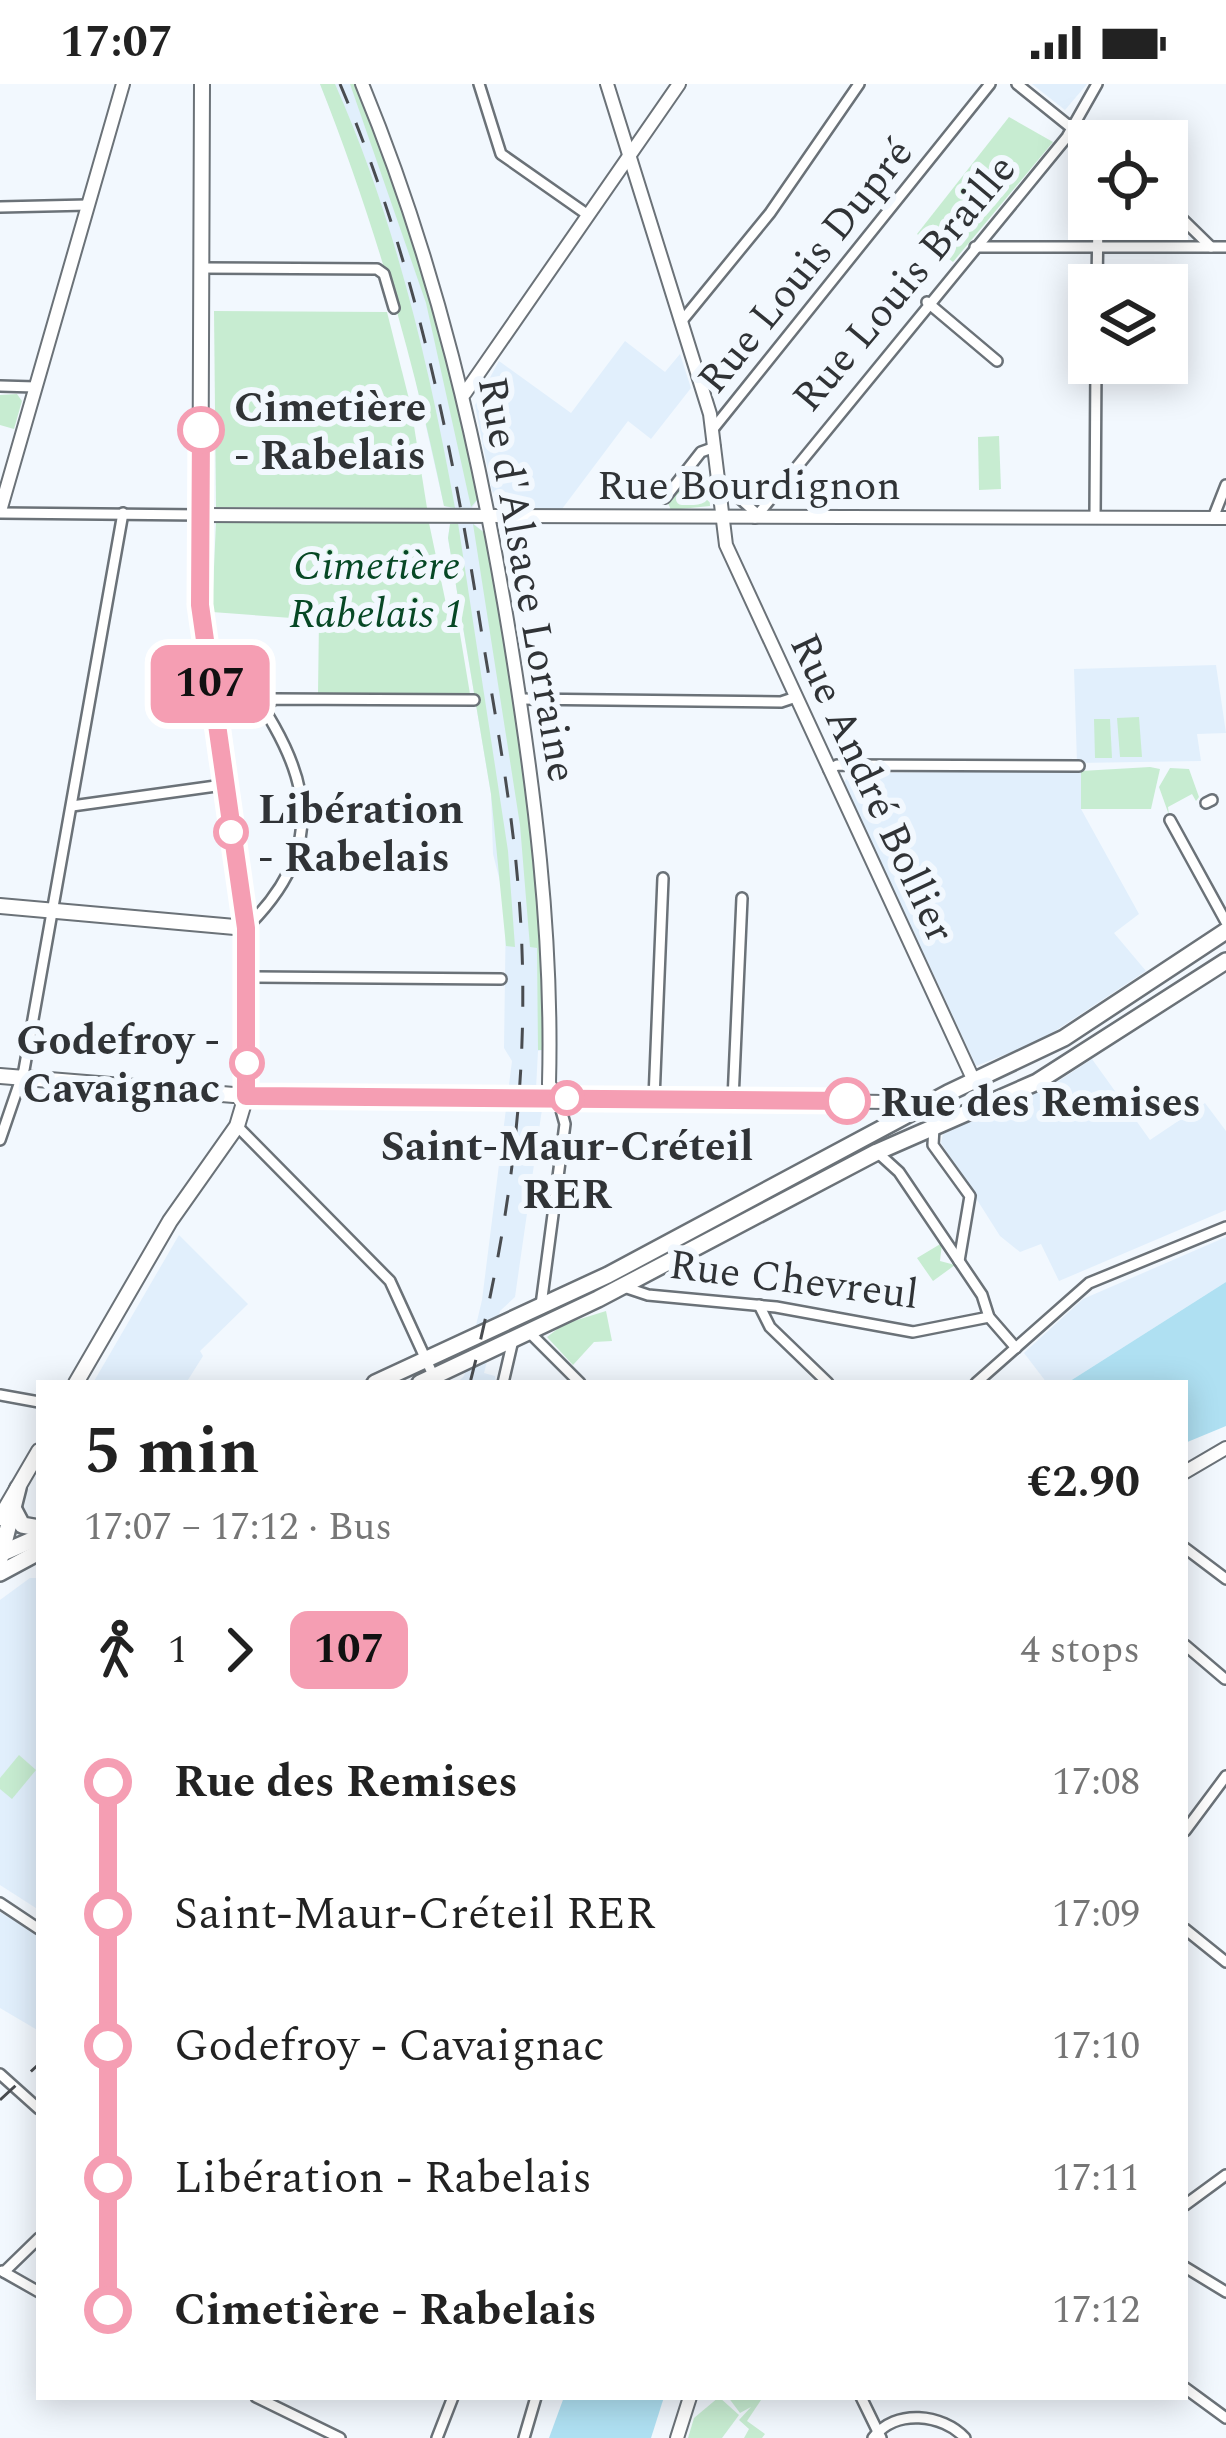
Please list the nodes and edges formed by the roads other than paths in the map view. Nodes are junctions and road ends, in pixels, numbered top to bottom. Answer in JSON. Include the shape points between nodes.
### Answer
{"nodes":[{"id":1,"x":122,"y":84,"type":"edge"},
{"id":2,"x":202,"y":84,"type":"edge"},
{"id":3,"x":362,"y":84,"type":"edge"},
{"id":4,"x":478,"y":84,"type":"edge"},
{"id":5,"x":607,"y":84,"type":"edge"},
{"id":6,"x":679,"y":84,"type":"edge"},
{"id":7,"x":859,"y":84,"type":"edge"},
{"id":8,"x":990,"y":84,"type":"edge"},
{"id":9,"x":1017,"y":84,"type":"edge"},
{"id":10,"x":1097,"y":84,"type":"edge"},
{"id":11,"x":1076,"y":120,"type":"edge"},
{"id":12,"x":1068,"y":126,"type":"edge"},
{"id":13,"x":1068,"y":132,"type":"edge"},
{"id":14,"x":629,"y":155,"type":"junction"},
{"id":15,"x":88,"y":205,"type":"junction"},
{"id":16,"x":0,"y":207,"type":"edge"},
{"id":17,"x":588,"y":215,"type":"junction"},
{"id":18,"x":1188,"y":225,"type":"edge"},
{"id":19,"x":1097,"y":240,"type":"edge"},
{"id":20,"x":1097,"y":246,"type":"junction"},
{"id":21,"x":975,"y":247,"type":"junction"},
{"id":22,"x":1211,"y":247,"type":"junction"},
{"id":23,"x":1226,"y":247,"type":"edge"},
{"id":24,"x":1097,"y":264,"type":"edge"},
{"id":25,"x":201,"y":268,"type":"junction"},
{"id":26,"x":927,"y":302,"type":"junction"},
{"id":27,"x":394,"y":308,"type":"dead end"},
{"id":28,"x":680,"y":322,"type":"junction"},
{"id":29,"x":997,"y":361,"type":"dead end"},
{"id":30,"x":1096,"y":384,"type":"edge"},
{"id":31,"x":0,"y":386,"type":"edge"},
{"id":32,"x":35,"y":387,"type":"junction"},
{"id":33,"x":464,"y":394,"type":"junction"},
{"id":34,"x":713,"y":429,"type":"junction"},
{"id":35,"x":716,"y":447,"type":"junction"},
{"id":36,"x":718,"y":478,"type":"junction"},
{"id":37,"x":1226,"y":485,"type":"edge"},
{"id":38,"x":665,"y":497,"type":"dead end"},
{"id":39,"x":0,"y":512,"type":"edge"},
{"id":40,"x":123,"y":513,"type":"junction"},
{"id":41,"x":201,"y":515,"type":"junction"},
{"id":42,"x":755,"y":515,"type":"junction"},
{"id":43,"x":490,"y":516,"type":"junction"},
{"id":44,"x":1095,"y":517,"type":"junction"},
{"id":45,"x":1219,"y":518,"type":"edge"},
{"id":46,"x":722,"y":519,"type":"junction"},
{"id":47,"x":206,"y":650,"type":"junction"},
{"id":48,"x":796,"y":697,"type":"junction"},
{"id":49,"x":520,"y":699,"type":"junction"},
{"id":50,"x":474,"y":700,"type":"dead end"},
{"id":51,"x":264,"y":706,"type":"junction"},
{"id":52,"x":1079,"y":766,"type":"dead end"},
{"id":53,"x":829,"y":770,"type":"junction"},
{"id":54,"x":224,"y":785,"type":"junction"},
{"id":55,"x":71,"y":806,"type":"junction"},
{"id":56,"x":1170,"y":820,"type":"dead end"},
{"id":57,"x":663,"y":878,"type":"dead end"},
{"id":58,"x":742,"y":898,"type":"dead end"},
{"id":59,"x":0,"y":906,"type":"edge"},
{"id":60,"x":53,"y":910,"type":"junction"},
{"id":61,"x":1226,"y":922,"type":"edge"},
{"id":62,"x":246,"y":928,"type":"junction"},
{"id":63,"x":1226,"y":932,"type":"edge"},
{"id":64,"x":1226,"y":962,"type":"edge"},
{"id":65,"x":248,"y":977,"type":"junction"},
{"id":66,"x":501,"y":979,"type":"dead end"},
{"id":67,"x":0,"y":1076,"type":"edge"},
{"id":68,"x":22,"y":1078,"type":"junction"},
{"id":69,"x":974,"y":1082,"type":"junction"},
{"id":70,"x":246,"y":1096,"type":"junction"},
{"id":71,"x":508,"y":1097,"type":"tunnel mouth"},
{"id":72,"x":536,"y":1098,"type":"tunnel mouth"},
{"id":73,"x":558,"y":1098,"type":"junction"},
{"id":74,"x":654,"y":1099,"type":"junction"},
{"id":75,"x":733,"y":1100,"type":"junction"},
{"id":76,"x":994,"y":1100,"type":"junction"},
{"id":77,"x":915,"y":1110,"type":"junction"},
{"id":78,"x":237,"y":1126,"type":"junction"},
{"id":79,"x":934,"y":1127,"type":"junction"},
{"id":80,"x":0,"y":1140,"type":"edge"},
{"id":81,"x":878,"y":1152,"type":"junction"},
{"id":82,"x":1226,"y":1227,"type":"edge"},
{"id":83,"x":959,"y":1261,"type":"junction"},
{"id":84,"x":622,"y":1286,"type":"junction"},
{"id":85,"x":560,"y":1297,"type":"junction"},
{"id":86,"x":759,"y":1305,"type":"junction"},
{"id":87,"x":533,"y":1309,"type":"junction"},
{"id":88,"x":568,"y":1313,"type":"junction"},
{"id":89,"x":989,"y":1317,"type":"junction"},
{"id":90,"x":529,"y":1332,"type":"junction"},
{"id":91,"x":513,"y":1340,"type":"junction"},
{"id":92,"x":1016,"y":1348,"type":"junction"},
{"id":93,"x":427,"y":1359,"type":"junction"},
{"id":94,"x":78,"y":1380,"type":"edge"},
{"id":95,"x":381,"y":1380,"type":"edge"},
{"id":96,"x":427,"y":1380,"type":"edge"},
{"id":97,"x":504,"y":1380,"type":"edge"},
{"id":98,"x":577,"y":1380,"type":"edge"},
{"id":99,"x":825,"y":1380,"type":"edge"},
{"id":100,"x":979,"y":1380,"type":"edge"},
{"id":101,"x":0,"y":1395,"type":"edge"},
{"id":102,"x":36,"y":1401,"type":"edge"},
{"id":103,"x":1224,"y":1454,"type":"edge"},
{"id":104,"x":36,"y":1455,"type":"edge"},
{"id":105,"x":1188,"y":1471,"type":"edge"},
{"id":106,"x":18,"y":1488,"type":"joint"},
{"id":107,"x":7,"y":1513,"type":"edge"},
{"id":108,"x":36,"y":1532,"type":"edge"},
{"id":109,"x":36,"y":1535,"type":"edge"},
{"id":110,"x":1188,"y":1549,"type":"edge"},
{"id":111,"x":36,"y":1553,"type":"edge"},
{"id":112,"x":2,"y":1559,"type":"edge"},
{"id":113,"x":1226,"y":1579,"type":"edge"},
{"id":114,"x":1188,"y":1647,"type":"edge"},
{"id":115,"x":1225,"y":1678,"type":"edge"},
{"id":116,"x":1226,"y":1776,"type":"edge"},
{"id":117,"x":1188,"y":1827,"type":"edge"},
{"id":118,"x":0,"y":1903,"type":"edge"},
{"id":119,"x":36,"y":1927,"type":"edge"},
{"id":120,"x":1188,"y":1931,"type":"edge"},
{"id":121,"x":1226,"y":1962,"type":"edge"},
{"id":122,"x":0,"y":2074,"type":"edge"},
{"id":123,"x":36,"y":2103,"type":"edge"},
{"id":124,"x":1225,"y":2177,"type":"edge"},
{"id":125,"x":1188,"y":2203,"type":"edge"},
{"id":126,"x":36,"y":2241,"type":"edge"},
{"id":127,"x":1188,"y":2269,"type":"edge"},
{"id":128,"x":2,"y":2271,"type":"edge"},
{"id":129,"x":36,"y":2290,"type":"edge"},
{"id":130,"x":1226,"y":2292,"type":"edge"},
{"id":131,"x":1188,"y":2390,"type":"edge"},
{"id":132,"x":262,"y":2400,"type":"edge"},
{"id":133,"x":452,"y":2400,"type":"edge"},
{"id":134,"x":535,"y":2400,"type":"edge"},
{"id":135,"x":689,"y":2400,"type":"edge"},
{"id":136,"x":862,"y":2400,"type":"edge"},
{"id":137,"x":1226,"y":2418,"type":"edge"},
{"id":138,"x":878,"y":2435,"type":"edge"},
{"id":139,"x":340,"y":2438,"type":"edge"},
{"id":140,"x":436,"y":2438,"type":"edge"},
{"id":141,"x":524,"y":2438,"type":"edge"},
{"id":142,"x":677,"y":2438,"type":"edge"},
{"id":143,"x":965,"y":2438,"type":"edge"}],
"edges":[{"from":1,"to":15,"type":"street"},
{"from":2,"to":25,"type":"main road"},
{"from":3,"to":33,"type":"street","name":"Rue d'Alsace Lorraine"},
{"from":4,"to":17,"type":"street","via":[[500,154]]},
{"from":5,"to":14,"type":"street","name":"Rue André Bollier"},
{"from":6,"to":14,"type":"street"},
{"from":7,"to":28,"type":"street","via":[[770,213]]},
{"from":8,"to":34,"type":"street","name":"Rue Louis Dupré"},
{"from":9,"to":12,"type":"street"},
{"from":10,"to":11,"type":"street","name":"Rue Louis Braille"},
{"from":13,"to":21,"type":"street","name":"Rue Louis Braille"},
{"from":14,"to":17,"type":"street"},
{"from":14,"to":28,"type":"street","name":"Rue André Bollier"},
{"from":15,"to":16,"type":"street"},
{"from":15,"to":32,"type":"street"},
{"from":17,"to":33,"type":"street"},
{"from":18,"to":22,"type":"street"},
{"from":19,"to":20,"type":"street"},
{"from":20,"to":21,"type":"street"},
{"from":20,"to":22,"type":"street"},
{"from":20,"to":24,"type":"street"},
{"from":21,"to":26,"type":"street","name":"Rue Louis Braille"},
{"from":22,"to":23,"type":"street"},
{"from":25,"to":27,"type":"street","via":[[381,271]]},
{"from":25,"to":41,"type":"main road"},
{"from":26,"to":29,"type":"street"},
{"from":26,"to":42,"type":"street","name":"Rue Louis Braille"},
{"from":28,"to":34,"type":"street","name":"Rue André Bollier"},
{"from":30,"to":44,"type":"street"},
{"from":31,"to":32,"type":"street"},
{"from":32,"to":39,"type":"street"},
{"from":33,"to":43,"type":"street","name":"Rue d'Alsace Lorraine"},
{"from":34,"to":35,"type":"street","name":"Rue André Bollier"},
{"from":35,"to":36,"type":"street","name":"Rue André Bollier"},
{"from":35,"to":38,"type":"street","name":"Rue Louis Dupré","via":[[701,452]]},
{"from":36,"to":42,"type":"street","name":"Rue Bourdignon"},
{"from":36,"to":46,"type":"street","name":"Rue André Bollier"},
{"from":37,"to":45,"type":"street"},
{"from":39,"to":40,"type":"street"},
{"from":40,"to":41,"type":"street"},
{"from":40,"to":55,"type":"street"},
{"from":41,"to":43,"type":"street","name":"Rue Bourdignon"},
{"from":41,"to":47,"type":"main road"},
{"from":42,"to":44,"type":"street","name":"Rue Bourdignon"},
{"from":42,"to":46,"type":"street","name":"Rue Bourdignon"},
{"from":43,"to":46,"type":"street","name":"Rue Bourdignon"},
{"from":43,"to":49,"type":"street","name":"Rue d'Alsace Lorraine"},
{"from":44,"to":45,"type":"street","name":"Rue Bourdignon"},
{"from":46,"to":48,"type":"street","name":"Rue André Bollier","via":[[726,545]]},
{"from":47,"to":51,"type":"street","via":[[224,652]]},
{"from":47,"to":54,"type":"main road"},
{"from":48,"to":49,"type":"street"},
{"from":48,"to":53,"type":"street","name":"Rue André Bollier"},
{"from":49,"to":73,"type":"street","name":"Rue d'Alsace Lorraine","via":[[545,890],[549,1084]]},
{"from":50,"to":51,"type":"street","via":[[275,699]]},
{"from":51,"to":62,"type":"street","via":[[291,749],[303,800],[291,862]]},
{"from":52,"to":53,"type":"street"},
{"from":53,"to":69,"type":"street","name":"Rue André Bollier"},
{"from":54,"to":55,"type":"street"},
{"from":54,"to":62,"type":"main road"},
{"from":55,"to":60,"type":"street"},
{"from":56,"to":61,"type":"street"},
{"from":57,"to":74,"type":"street"},
{"from":58,"to":75,"type":"street"},
{"from":59,"to":60,"type":"main road"},
{"from":60,"to":62,"type":"main road"},
{"from":60,"to":68,"type":"street"},
{"from":62,"to":65,"type":"main road"},
{"from":63,"to":69,"type":"main road","via":[[1064,1038]]},
{"from":64,"to":76,"type":"main road","via":[[1037,1082]]},
{"from":65,"to":66,"type":"street"},
{"from":65,"to":70,"type":"main road"},
{"from":67,"to":68,"type":"main road"},
{"from":68,"to":70,"type":"main road"},
{"from":68,"to":80,"type":"street"},
{"from":69,"to":76,"type":"street"},
{"from":69,"to":77,"type":"main road"},
{"from":70,"to":71,"type":"street"},
{"from":70,"to":78,"type":"main road"},
{"from":72,"to":73,"type":"street"},
{"from":73,"to":74,"type":"street"},
{"from":73,"to":87,"type":"street","via":[[565,1128]]},
{"from":74,"to":75,"type":"street"},
{"from":75,"to":77,"type":"street","via":[[889,1102]]},
{"from":76,"to":79,"type":"main road"},
{"from":77,"to":85,"type":"main road"},
{"from":78,"to":93,"type":"street","via":[[390,1281]]},
{"from":78,"to":94,"type":"main road","via":[[170,1221]]},
{"from":79,"to":81,"type":"main road"},
{"from":79,"to":83,"type":"street","via":[[933,1145],[971,1205]]},
{"from":81,"to":83,"type":"street"},
{"from":81,"to":84,"type":"main road"},
{"from":82,"to":92,"type":"street","via":[[1089,1282]]},
{"from":83,"to":89,"type":"street"},
{"from":84,"to":86,"type":"street","name":"Rue Chevreul"},
{"from":84,"to":88,"type":"main road"},
{"from":85,"to":87,"type":"main road"},
{"from":85,"to":88,"type":"main road"},
{"from":86,"to":89,"type":"street","name":"Rue Chevreul","via":[[914,1332]]},
{"from":86,"to":99,"type":"street","via":[[770,1327]]},
{"from":87,"to":90,"type":"main road"},
{"from":87,"to":91,"type":"main road"},
{"from":87,"to":93,"type":"main road"},
{"from":88,"to":90,"type":"main road"},
{"from":89,"to":92,"type":"street"},
{"from":90,"to":91,"type":"main road"},
{"from":90,"to":98,"type":"street"},
{"from":91,"to":96,"type":"main road"},
{"from":91,"to":97,"type":"street"},
{"from":92,"to":100,"type":"street"},
{"from":93,"to":95,"type":"main road"},
{"from":93,"to":96,"type":"street"},
{"from":101,"to":102,"type":"street"},
{"from":103,"to":105,"type":"street"},
{"from":104,"to":106,"type":"main road"},
{"from":106,"to":107,"type":"main road"},
{"from":107,"to":108,"type":"main road"},
{"from":107,"to":112,"type":"main road"},
{"from":109,"to":112,"type":"main road"},
{"from":110,"to":113,"type":"street"},
{"from":111,"to":112,"type":"main road"},
{"from":114,"to":115,"type":"street"},
{"from":116,"to":117,"type":"street"},
{"from":118,"to":119,"type":"street"},
{"from":120,"to":121,"type":"street"},
{"from":122,"to":123,"type":"street"},
{"from":124,"to":125,"type":"street"},
{"from":126,"to":128,"type":"street"},
{"from":127,"to":130,"type":"street"},
{"from":128,"to":129,"type":"street"},
{"from":131,"to":137,"type":"street"},
{"from":132,"to":139,"type":"street"},
{"from":133,"to":140,"type":"street"},
{"from":134,"to":141,"type":"street"},
{"from":135,"to":142,"type":"street"},
{"from":136,"to":138,"type":"street"},
{"from":138,"to":143,"type":"street","via":[[908,2419],[939,2418]]}]}
